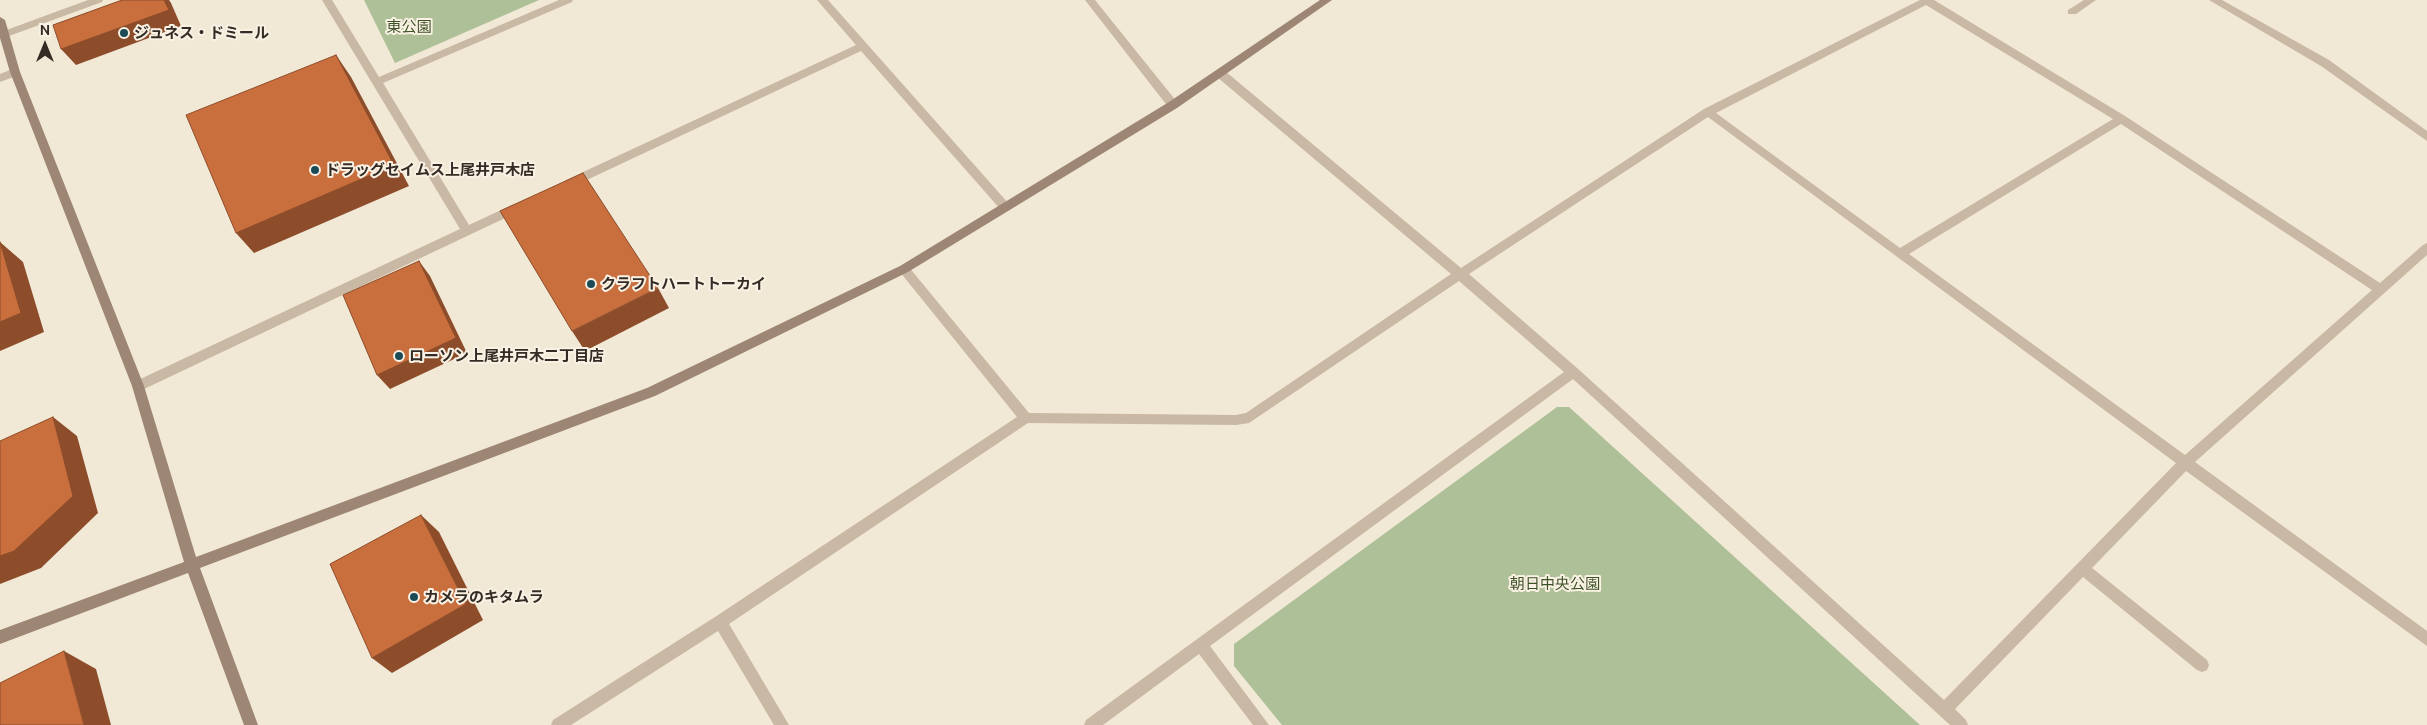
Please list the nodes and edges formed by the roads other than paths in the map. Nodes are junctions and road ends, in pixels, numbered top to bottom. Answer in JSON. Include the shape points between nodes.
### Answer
{"nodes":[{"id":1,"x":98,"y":0,"type":"edge"},
{"id":2,"x":327,"y":0,"type":"edge"},
{"id":3,"x":568,"y":0,"type":"edge"},
{"id":4,"x":822,"y":0,"type":"edge"},
{"id":5,"x":1090,"y":0,"type":"edge"},
{"id":6,"x":1927,"y":0,"type":"edge"},
{"id":7,"x":2091,"y":0,"type":"edge"},
{"id":8,"x":2214,"y":0,"type":"edge"},
{"id":9,"x":1324,"y":1,"type":"edge"},
{"id":10,"x":2072,"y":12,"type":"dead end"},
{"id":11,"x":0,"y":20,"type":"edge"},
{"id":12,"x":5,"y":34,"type":"junction"},
{"id":13,"x":862,"y":46,"type":"junction"},
{"id":14,"x":16,"y":72,"type":"junction"},
{"id":15,"x":1221,"y":74,"type":"junction"},
{"id":16,"x":0,"y":78,"type":"edge"},
{"id":17,"x":376,"y":82,"type":"junction"},
{"id":18,"x":1173,"y":105,"type":"junction"},
{"id":19,"x":1708,"y":112,"type":"junction"},
{"id":20,"x":2121,"y":119,"type":"junction"},
{"id":21,"x":2427,"y":137,"type":"edge"},
{"id":22,"x":556,"y":189,"type":"edge"},
{"id":23,"x":530,"y":202,"type":"edge"},
{"id":24,"x":1005,"y":208,"type":"junction"},
{"id":25,"x":466,"y":231,"type":"junction"},
{"id":26,"x":2427,"y":248,"type":"edge"},
{"id":27,"x":1900,"y":254,"type":"junction"},
{"id":28,"x":904,"y":269,"type":"junction"},
{"id":29,"x":1460,"y":274,"type":"junction"},
{"id":30,"x":2380,"y":289,"type":"junction"},
{"id":31,"x":1573,"y":372,"type":"junction"},
{"id":32,"x":138,"y":386,"type":"junction"},
{"id":33,"x":1026,"y":418,"type":"junction"},
{"id":34,"x":2186,"y":462,"type":"junction"},
{"id":35,"x":192,"y":566,"type":"junction"},
{"id":36,"x":2082,"y":568,"type":"junction"},
{"id":37,"x":720,"y":622,"type":"junction"},
{"id":38,"x":0,"y":637,"type":"edge"},
{"id":39,"x":2427,"y":639,"type":"edge"},
{"id":40,"x":1201,"y":644,"type":"junction"},
{"id":41,"x":2202,"y":665,"type":"dead end"},
{"id":42,"x":1944,"y":710,"type":"junction"},
{"id":43,"x":251,"y":725,"type":"edge"},
{"id":44,"x":558,"y":725,"type":"edge"},
{"id":45,"x":782,"y":725,"type":"edge"},
{"id":46,"x":1091,"y":725,"type":"edge"},
{"id":47,"x":1262,"y":725,"type":"edge"},
{"id":48,"x":1961,"y":725,"type":"edge"}],
"edges":[{"from":1,"to":12,"type":"street"},
{"from":2,"to":17,"type":"street"},
{"from":3,"to":17,"type":"street"},
{"from":4,"to":13,"type":"street"},
{"from":5,"to":18,"type":"street"},
{"from":6,"to":19,"type":"street"},
{"from":6,"to":20,"type":"street"},
{"from":7,"to":10,"type":"street"},
{"from":8,"to":21,"type":"street","via":[[2325,63]]},
{"from":9,"to":15,"type":"street"},
{"from":11,"to":12,"type":"street"},
{"from":12,"to":14,"type":"street"},
{"from":13,"to":22,"type":"street"},
{"from":13,"to":24,"type":"street"},
{"from":14,"to":16,"type":"street"},
{"from":14,"to":32,"type":"street"},
{"from":15,"to":18,"type":"street"},
{"from":15,"to":29,"type":"street"},
{"from":17,"to":25,"type":"street"},
{"from":18,"to":24,"type":"street"},
{"from":19,"to":27,"type":"street"},
{"from":19,"to":29,"type":"street"},
{"from":20,"to":27,"type":"street"},
{"from":20,"to":30,"type":"street"},
{"from":23,"to":25,"type":"street"},
{"from":24,"to":28,"type":"street"},
{"from":25,"to":32,"type":"street"},
{"from":26,"to":30,"type":"street"},
{"from":27,"to":34,"type":"street"},
{"from":28,"to":33,"type":"street"},
{"from":28,"to":35,"type":"street","via":[[651,392]]},
{"from":29,"to":31,"type":"street"},
{"from":29,"to":33,"type":"street","via":[[1248,418]]},
{"from":30,"to":34,"type":"street"},
{"from":31,"to":40,"type":"street"},
{"from":31,"to":42,"type":"street"},
{"from":32,"to":35,"type":"street"},
{"from":33,"to":37,"type":"street"},
{"from":34,"to":36,"type":"street"},
{"from":34,"to":39,"type":"street"},
{"from":35,"to":38,"type":"street"},
{"from":35,"to":43,"type":"street"},
{"from":36,"to":41,"type":"street"},
{"from":36,"to":42,"type":"street"},
{"from":37,"to":44,"type":"street"},
{"from":37,"to":45,"type":"street"},
{"from":40,"to":46,"type":"street"},
{"from":40,"to":47,"type":"street"},
{"from":42,"to":48,"type":"street"}]}
